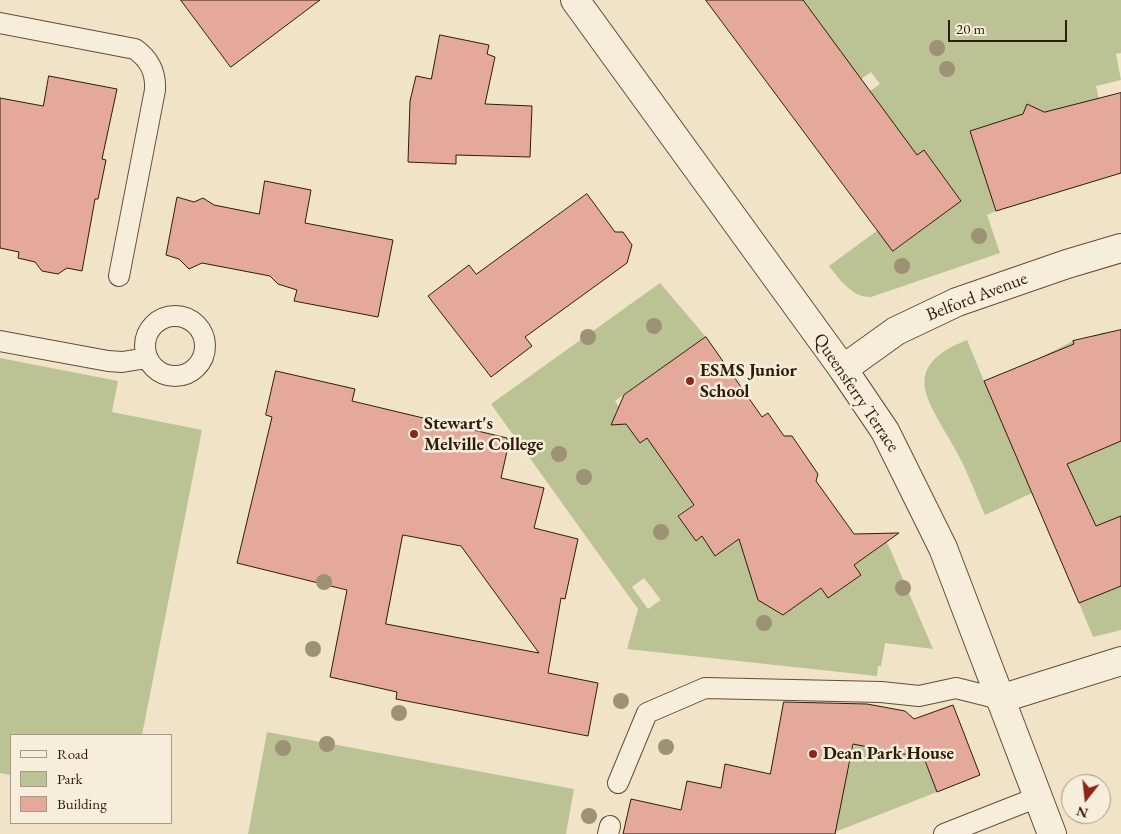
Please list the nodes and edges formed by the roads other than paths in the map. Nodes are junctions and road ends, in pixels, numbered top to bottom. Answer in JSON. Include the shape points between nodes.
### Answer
{"nodes":[{"id":1,"x":575,"y":0,"type":"edge"},
{"id":2,"x":0,"y":23,"type":"edge"},
{"id":3,"x":1121,"y":248,"type":"edge"},
{"id":4,"x":119,"y":276,"type":"dead end"},
{"id":5,"x":0,"y":341,"type":"edge"},
{"id":6,"x":147,"y":358,"type":"dead end"},
{"id":7,"x":843,"y":369,"type":"junction"},
{"id":8,"x":1121,"y":661,"type":"edge"},
{"id":9,"x":1000,"y":700,"type":"junction"},
{"id":10,"x":618,"y":783,"type":"dead end"},
{"id":11,"x":1038,"y":797,"type":"junction"},
{"id":12,"x":944,"y":834,"type":"edge"},
{"id":13,"x":1052,"y":834,"type":"edge"}],
"edges":[{"from":1,"to":7,"type":"street","name":"Queensferry Terrace"},
{"from":2,"to":4,"type":"lane","via":[[135,49],[143,54],[153,69],[155,90]]},
{"from":3,"to":7,"type":"street","name":"Belford Avenue","via":[[957,302],[896,331]]},
{"from":5,"to":6,"type":"lane","via":[[108,361]]},
{"from":7,"to":9,"type":"street","name":"Queensferry Terrace","via":[[885,431],[913,484],[943,548]]},
{"from":8,"to":9,"type":"street"},
{"from":9,"to":10,"type":"lane","via":[[956,688],[919,696],[881,692],[705,688],[647,713]]},
{"from":9,"to":11,"type":"street","name":"Queensferry Terrace"},
{"from":11,"to":12,"type":"lane"},
{"from":11,"to":13,"type":"street","name":"Queensferry Terrace"}]}
